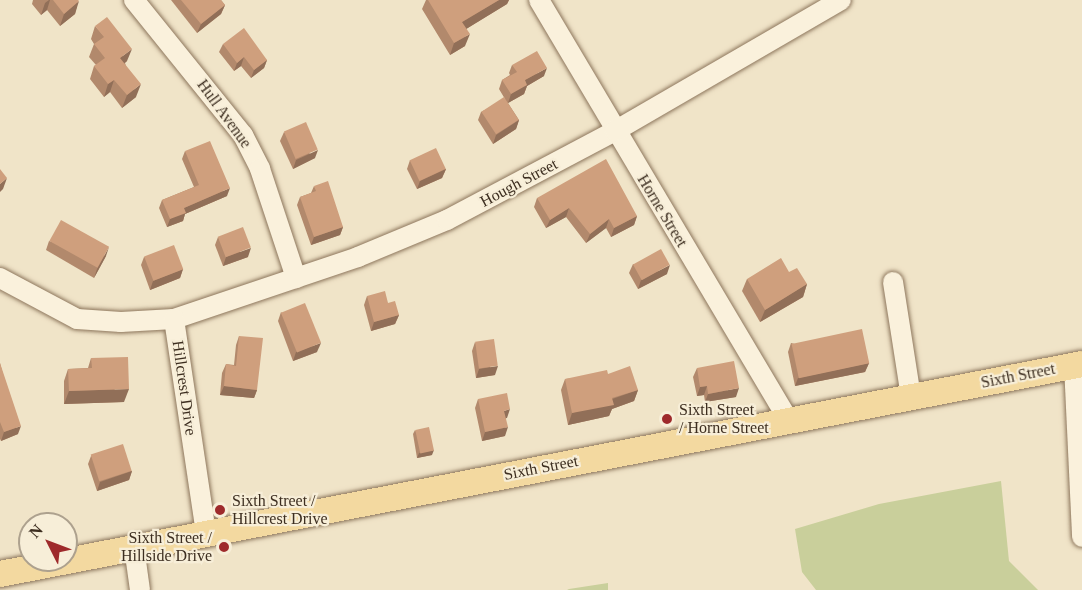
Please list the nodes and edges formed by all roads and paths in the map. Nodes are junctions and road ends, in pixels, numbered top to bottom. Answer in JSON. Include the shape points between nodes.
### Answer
{"nodes":[{"id":1,"x":134,"y":0,"type":"edge"},
{"id":2,"x":538,"y":0,"type":"edge"},
{"id":3,"x":841,"y":0,"type":"edge"},
{"id":4,"x":615,"y":131,"type":"junction"},
{"id":5,"x":0,"y":278,"type":"edge"},
{"id":6,"x":296,"y":278,"type":"junction"},
{"id":7,"x":893,"y":282,"type":"dead end"},
{"id":8,"x":174,"y":319,"type":"junction"},
{"id":9,"x":1078,"y":365,"type":"edge"},
{"id":10,"x":911,"y":397,"type":"junction"},
{"id":11,"x":789,"y":420,"type":"junction"},
{"id":12,"x":206,"y":533,"type":"junction"},
{"id":13,"x":1082,"y":537,"type":"edge"},
{"id":14,"x":134,"y":547,"type":"junction"},
{"id":15,"x":0,"y":574,"type":"edge"},
{"id":16,"x":140,"y":590,"type":"edge"}],
"edges":[{"from":1,"to":6,"type":"street","name":"Hull Avenue","via":[[243,135],[260,170]]},
{"from":2,"to":4,"type":"street","name":"Horne Street"},
{"from":3,"to":4,"type":"street","name":"Hough Street"},
{"from":4,"to":6,"type":"street","name":"Hough Street","via":[[447,220]]},
{"from":4,"to":11,"type":"street","name":"Horne Street"},
{"from":5,"to":8,"type":"street","name":"Hillcrest Drive","via":[[77,319]]},
{"from":6,"to":8,"type":"street","name":"Hough Street"},
{"from":7,"to":10,"type":"street"},
{"from":8,"to":12,"type":"street","name":"Hillcrest Drive"},
{"from":9,"to":10,"type":"main road","name":"Sixth Street"},
{"from":9,"to":13,"type":"street"},
{"from":10,"to":11,"type":"main road","name":"Sixth Street"},
{"from":11,"to":12,"type":"main road","name":"Sixth Street"},
{"from":12,"to":14,"type":"main road","name":"Sixth Street"},
{"from":14,"to":15,"type":"main road","name":"Sixth Street"},
{"from":14,"to":16,"type":"street"}]}
